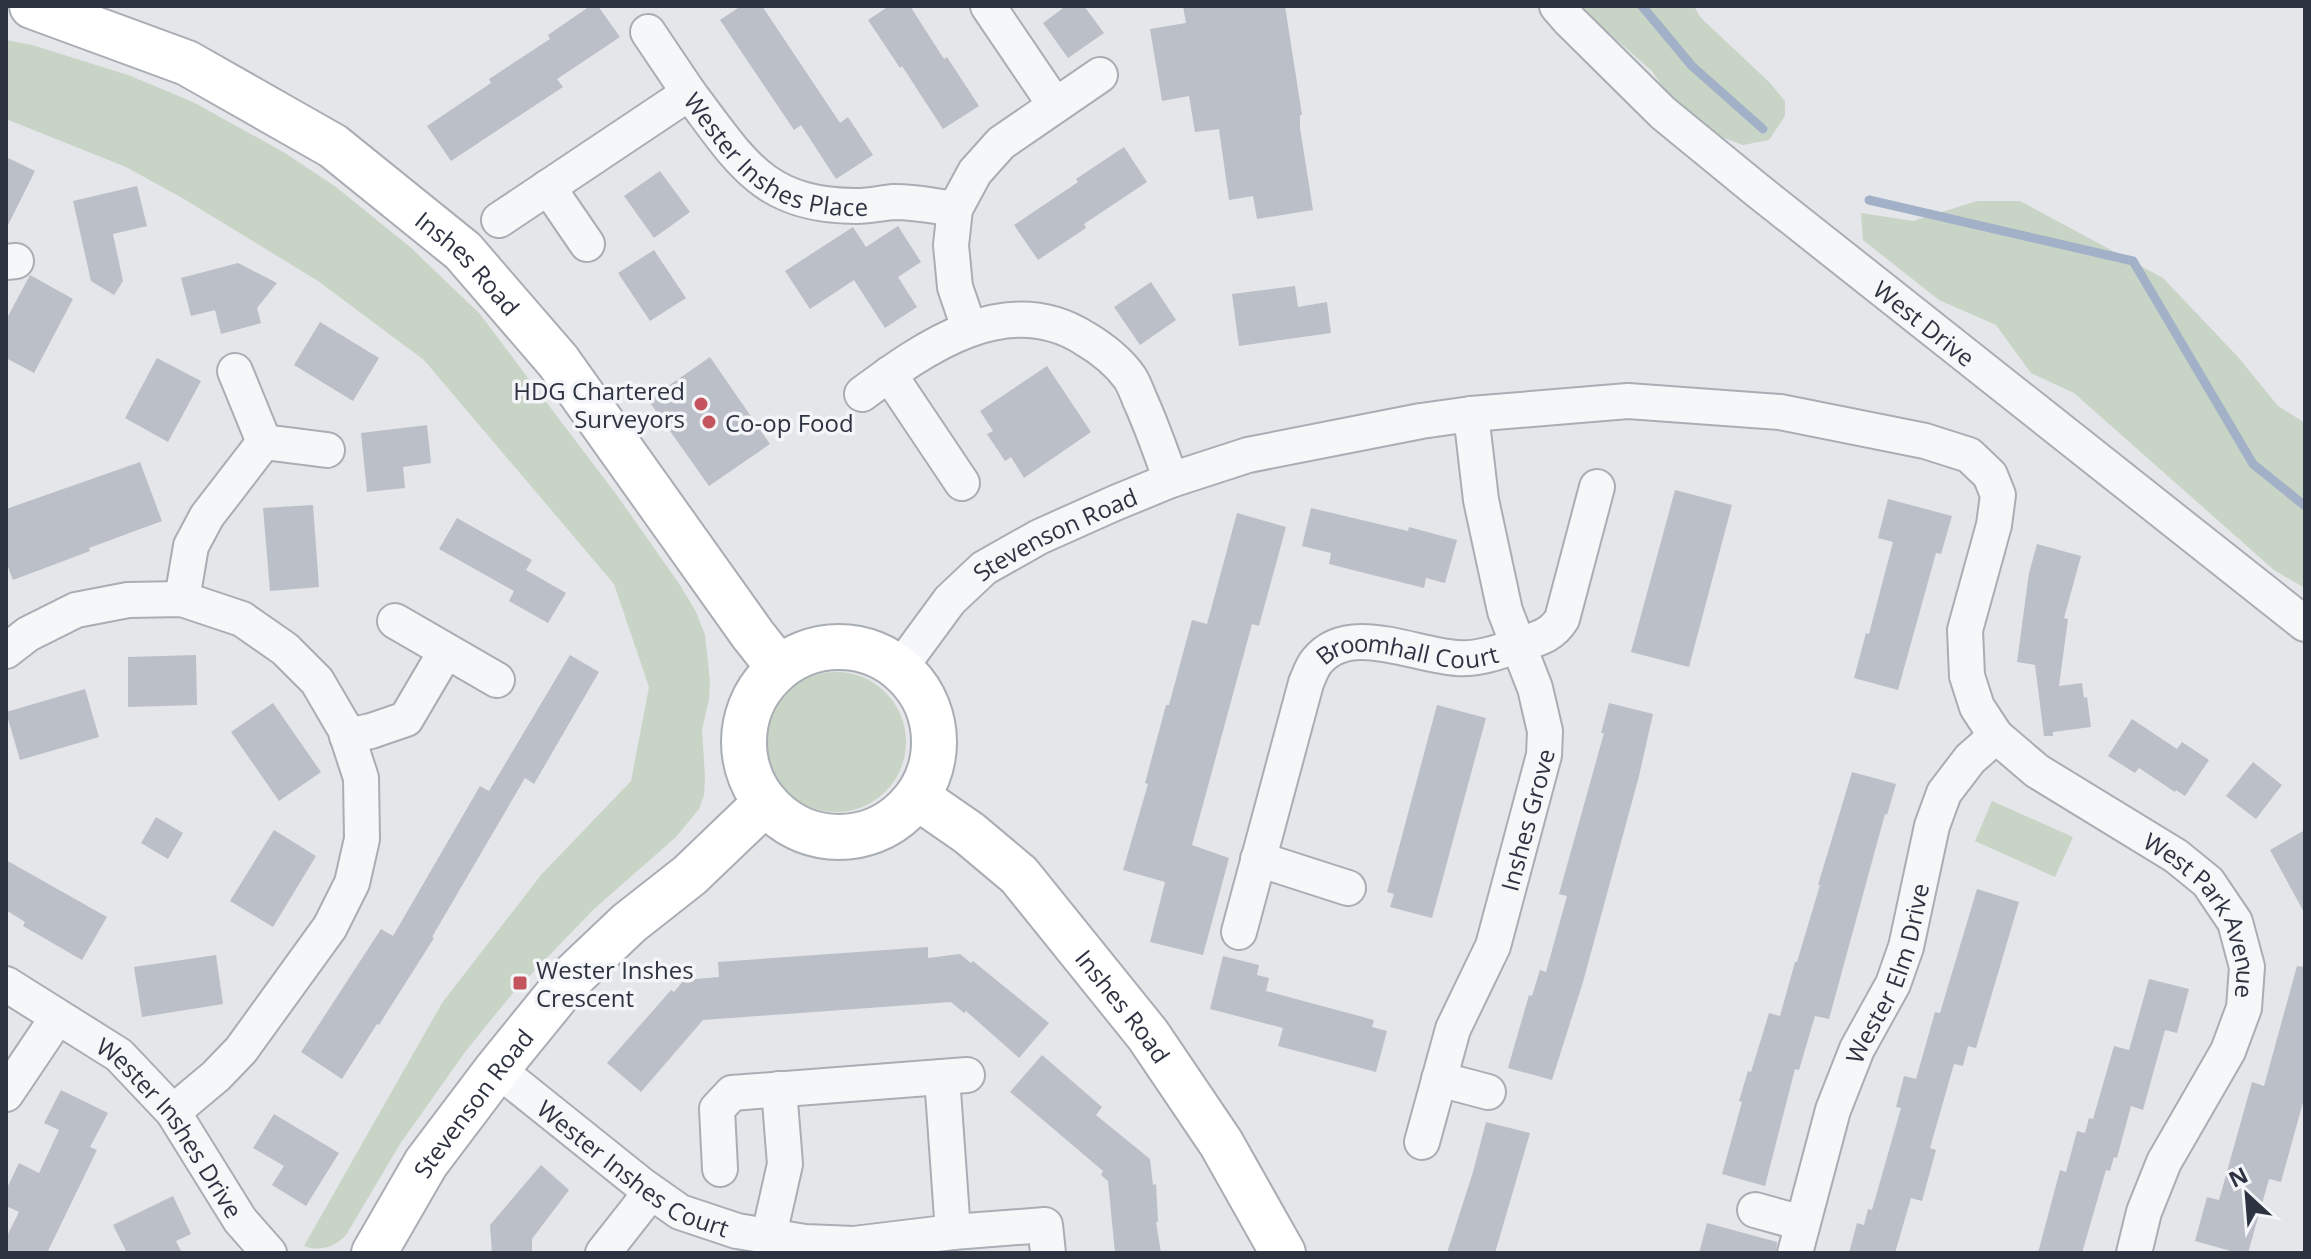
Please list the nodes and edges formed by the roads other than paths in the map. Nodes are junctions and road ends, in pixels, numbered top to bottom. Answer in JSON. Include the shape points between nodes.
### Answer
{"nodes":[{"id":1,"x":32,"y":6,"type":"edge"},
{"id":2,"x":988,"y":6,"type":"edge"},
{"id":3,"x":1557,"y":6,"type":"edge"},
{"id":4,"x":648,"y":32,"type":"dead end"},
{"id":5,"x":1100,"y":75,"type":"dead end"},
{"id":6,"x":689,"y":93,"type":"junction"},
{"id":7,"x":1055,"y":105,"type":"junction"},
{"id":8,"x":548,"y":187,"type":"junction"},
{"id":9,"x":955,"y":209,"type":"junction"},
{"id":10,"x":499,"y":220,"type":"dead end"},
{"id":11,"x":587,"y":244,"type":"dead end"},
{"id":12,"x":969,"y":328,"type":"junction"},
{"id":13,"x":235,"y":371,"type":"dead end"},
{"id":14,"x":1471,"y":414,"type":"junction"},
{"id":15,"x":264,"y":442,"type":"junction"},
{"id":16,"x":327,"y":450,"type":"dead end"},
{"id":17,"x":1171,"y":480,"type":"junction"},
{"id":18,"x":962,"y":483,"type":"dead end"},
{"id":19,"x":1597,"y":487,"type":"dead end"},
{"id":20,"x":182,"y":599,"type":"junction"},
{"id":21,"x":395,"y":621,"type":"dead end"},
{"id":22,"x":2305,"y":624,"type":"edge"},
{"id":23,"x":1518,"y":645,"type":"junction"},
{"id":24,"x":6,"y":651,"type":"edge"},
{"id":25,"x":446,"y":651,"type":"junction"},
{"id":26,"x":779,"y":668,"type":"junction"},
{"id":27,"x":900,"y":668,"type":"junction"},
{"id":28,"x":497,"y":680,"type":"dead end"},
{"id":29,"x":347,"y":736,"type":"junction"},
{"id":30,"x":1996,"y":736,"type":"junction"},
{"id":31,"x":917,"y":797,"type":"junction"},
{"id":32,"x":765,"y":803,"type":"junction"},
{"id":33,"x":1258,"y":859,"type":"junction"},
{"id":34,"x":1348,"y":888,"type":"dead end"},
{"id":35,"x":1239,"y":932,"type":"dead end"},
{"id":36,"x":6,"y":984,"type":"edge"},
{"id":37,"x":57,"y":1018,"type":"junction"},
{"id":38,"x":497,"y":1069,"type":"junction"},
{"id":39,"x":1439,"y":1079,"type":"junction"},
{"id":40,"x":779,"y":1089,"type":"junction"},
{"id":41,"x":1488,"y":1092,"type":"dead end"},
{"id":42,"x":6,"y":1094,"type":"edge"},
{"id":43,"x":173,"y":1112,"type":"junction"},
{"id":44,"x":1422,"y":1142,"type":"dead end"},
{"id":45,"x":720,"y":1169,"type":"dead end"},
{"id":46,"x":651,"y":1192,"type":"junction"},
{"id":47,"x":1755,"y":1210,"type":"dead end"},
{"id":48,"x":953,"y":1232,"type":"junction"},
{"id":49,"x":769,"y":1235,"type":"junction"},
{"id":50,"x":1798,"y":1238,"type":"edge"},
{"id":51,"x":269,"y":1253,"type":"edge"},
{"id":52,"x":374,"y":1253,"type":"edge"},
{"id":53,"x":603,"y":1253,"type":"edge"},
{"id":54,"x":1048,"y":1253,"type":"edge"},
{"id":55,"x":1283,"y":1253,"type":"edge"},
{"id":56,"x":2134,"y":1253,"type":"edge"}],
"edges":[{"from":1,"to":26,"type":"street","name":"Inshes Road","via":[[187,63],[333,146],[463,251],[558,361]]},
{"from":2,"to":7,"type":"street"},
{"from":3,"to":22,"type":"street","name":"West Drive","via":[[1663,113]]},
{"from":4,"to":6,"type":"street"},
{"from":5,"to":7,"type":"street"},
{"from":6,"to":8,"type":"street","name":"Wester Inshes Place"},
{"from":6,"to":9,"type":"street","name":"Wester Inshes Place","via":[[752,173],[779,192],[815,203],[893,202]]},
{"from":7,"to":9,"type":"street","via":[[1001,143],[975,172]]},
{"from":8,"to":10,"type":"street","name":"Wester Inshes Place"},
{"from":8,"to":11,"type":"street"},
{"from":9,"to":12,"type":"street","via":[[955,287]]},
{"from":12,"to":17,"type":"street","via":[[1007,321],[1047,322],[1103,350],[1130,378]]},
{"from":12,"to":18,"type":"street","via":[[919,353],[875,384]]},
{"from":13,"to":15,"type":"street"},
{"from":14,"to":17,"type":"street","name":"Stevenson Road","via":[[1248,455]]},
{"from":14,"to":23,"type":"street","name":"Inshes Grove","via":[[1481,500],[1505,611]]},
{"from":14,"to":30,"type":"street","name":"West Park Avenue","via":[[1628,401],[1780,412],[1969,455],[1990,475],[1998,495],[1965,630],[1967,676],[1977,707]]},
{"from":15,"to":16,"type":"street"},
{"from":15,"to":20,"type":"street","via":[[207,516],[191,546]]},
{"from":17,"to":27,"type":"street","name":"Stevenson Road","via":[[1039,537],[984,568],[950,600]]},
{"from":19,"to":23,"type":"street","name":"Broomhall Court","via":[[1562,619],[1544,636]]},
{"from":20,"to":24,"type":"street","via":[[128,600],[76,610]]},
{"from":20,"to":29,"type":"street","via":[[242,619],[285,649],[317,681]]},
{"from":21,"to":25,"type":"street"},
{"from":23,"to":33,"type":"street","name":"Broomhall Court","via":[[1460,659],[1353,641],[1317,660],[1306,683]]},
{"from":23,"to":39,"type":"street","name":"Inshes Grove","via":[[1535,688],[1545,731],[1544,755],[1493,946],[1453,1029]]},
{"from":25,"to":28,"type":"street"},
{"from":25,"to":29,"type":"street","via":[[406,719]]},
{"from":26,"to":27,"type":"street","via":[[808,652],[840,647],[872,652]]},
{"from":26,"to":32,"type":"street","via":[[759,690],[746,718],[743,748],[750,777]]},
{"from":27,"to":31,"type":"street","via":[[919,690],[931,716],[935,744],[930,772]]},
{"from":29,"to":43,"type":"street","via":[[361,778],[362,839],[352,883],[330,927],[241,1050]]},
{"from":30,"to":50,"type":"street","name":"Wester Elm Drive","via":[[1944,793],[1906,947],[1833,1110]]},
{"from":30,"to":56,"type":"street","name":"West Park Avenue","via":[[2037,771],[2176,856],[2208,882],[2235,922],[2247,967],[2244,1008],[2228,1051],[2164,1162]]},
{"from":31,"to":32,"type":"street","via":[[897,818],[871,832],[843,838],[787,823]]},
{"from":31,"to":55,"type":"street","name":"Inshes Road","via":[[1019,875],[1148,1035],[1221,1143]]},
{"from":32,"to":38,"type":"street","name":"Stevenson Road","via":[[570,979]]},
{"from":33,"to":34,"type":"street"},
{"from":33,"to":35,"type":"street","name":"Broomhall Court"},
{"from":36,"to":37,"type":"street","name":"Wester Inshes Drive"},
{"from":37,"to":42,"type":"street"},
{"from":37,"to":43,"type":"street","name":"Wester Inshes Drive","via":[[119,1055]]},
{"from":38,"to":46,"type":"street","name":"Wester Inshes Court"},
{"from":38,"to":52,"type":"street","name":"Stevenson Road","via":[[426,1163]]},
{"from":39,"to":41,"type":"street"},
{"from":39,"to":44,"type":"street","name":"Inshes Grove"},
{"from":40,"to":45,"type":"street","via":[[732,1093],[717,1109]]},
{"from":40,"to":48,"type":"street","via":[[954,1076]]},
{"from":40,"to":49,"type":"street","via":[[785,1164]]},
{"from":43,"to":51,"type":"street","name":"Wester Inshes Drive","via":[[232,1209]]},
{"from":46,"to":49,"type":"street","name":"Wester Inshes Court","via":[[680,1212],[737,1231]]},
{"from":46,"to":53,"type":"street"},
{"from":47,"to":50,"type":"street","name":"Wester Elm Drive"},
{"from":48,"to":49,"type":"street","name":"Wester Inshes Court","via":[[854,1244]]},
{"from":48,"to":54,"type":"street","name":"Wester Inshes Court","via":[[1045,1225]]}]}
